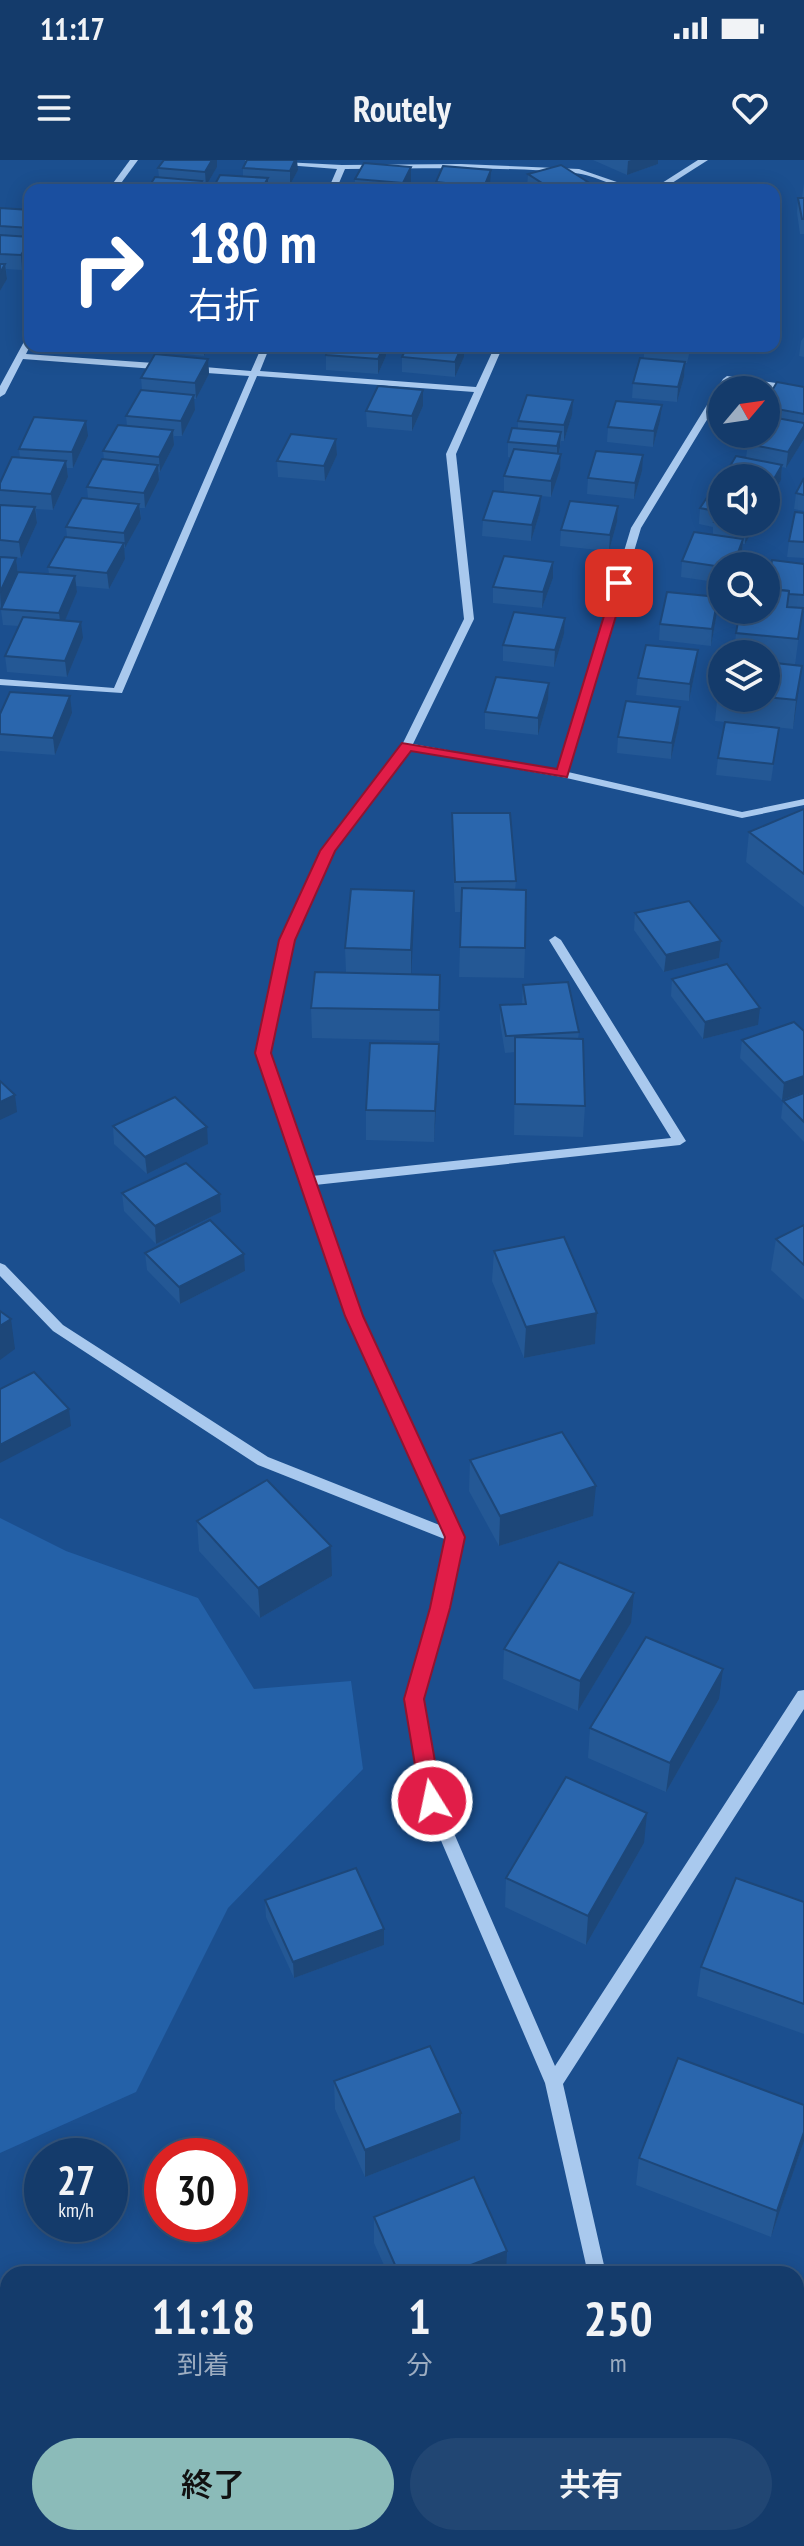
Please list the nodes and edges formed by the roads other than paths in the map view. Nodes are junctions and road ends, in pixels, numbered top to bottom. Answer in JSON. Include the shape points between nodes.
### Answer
{"nodes":[{"id":1,"x":134,"y":160,"type":"edge"},
{"id":2,"x":249,"y":160,"type":"edge"},
{"id":3,"x":704,"y":160,"type":"edge"},
{"id":4,"x":461,"y":163,"type":"edge"},
{"id":5,"x":342,"y":167,"type":"junction"},
{"id":6,"x":116,"y":184,"type":"edge"},
{"id":7,"x":335,"y":184,"type":"edge"},
{"id":8,"x":618,"y":184,"type":"edge"},
{"id":9,"x":665,"y":184,"type":"edge"},
{"id":10,"x":24,"y":349,"type":"edge"},
{"id":11,"x":263,"y":352,"type":"edge"},
{"id":12,"x":496,"y":352,"type":"edge"},
{"id":13,"x":20,"y":356,"type":"junction"},
{"id":14,"x":254,"y":373,"type":"junction"},
{"id":15,"x":479,"y":390,"type":"junction"},
{"id":16,"x":804,"y":390,"type":"edge"},
{"id":17,"x":0,"y":394,"type":"edge"},
{"id":18,"x":0,"y":682,"type":"edge"},
{"id":19,"x":407,"y":746,"type":"junction"},
{"id":20,"x":562,"y":774,"type":"junction"},
{"id":21,"x":804,"y":802,"type":"edge"},
{"id":22,"x":555,"y":940,"type":"dead end"},
{"id":23,"x":309,"y":1181,"type":"junction"},
{"id":24,"x":0,"y":1268,"type":"edge"},
{"id":25,"x":455,"y":1537,"type":"junction"},
{"id":26,"x":804,"y":1696,"type":"edge"},
{"id":27,"x":554,"y":2083,"type":"junction"},
{"id":28,"x":595,"y":2266,"type":"edge"}],
"edges":[{"from":1,"to":6,"type":"street"},
{"from":2,"to":5,"type":"street"},
{"from":3,"to":9,"type":"street"},
{"from":4,"to":5,"type":"street"},
{"from":4,"to":8,"type":"street","via":[[579,171]]},
{"from":5,"to":7,"type":"street"},
{"from":10,"to":13,"type":"street"},
{"from":11,"to":14,"type":"street"},
{"from":12,"to":15,"type":"street"},
{"from":13,"to":14,"type":"street"},
{"from":13,"to":17,"type":"street"},
{"from":14,"to":15,"type":"street"},
{"from":14,"to":18,"type":"street","via":[[118,691]]},
{"from":15,"to":19,"type":"street","via":[[451,454],[469,619]]},
{"from":16,"to":20,"type":"street","via":[[727,379],[636,528]]},
{"from":19,"to":20,"type":"street"},
{"from":19,"to":23,"type":"street","via":[[327,851],[287,940],[263,1053]]},
{"from":20,"to":21,"type":"street","via":[[742,815]]},
{"from":22,"to":23,"type":"street","via":[[680,1141]]},
{"from":23,"to":25,"type":"street","via":[[354,1316]]},
{"from":24,"to":25,"type":"street","via":[[58,1328],[263,1461]]},
{"from":25,"to":27,"type":"street","via":[[414,1699],[432,1801]]},
{"from":26,"to":27,"type":"street"},
{"from":27,"to":28,"type":"street"}]}
